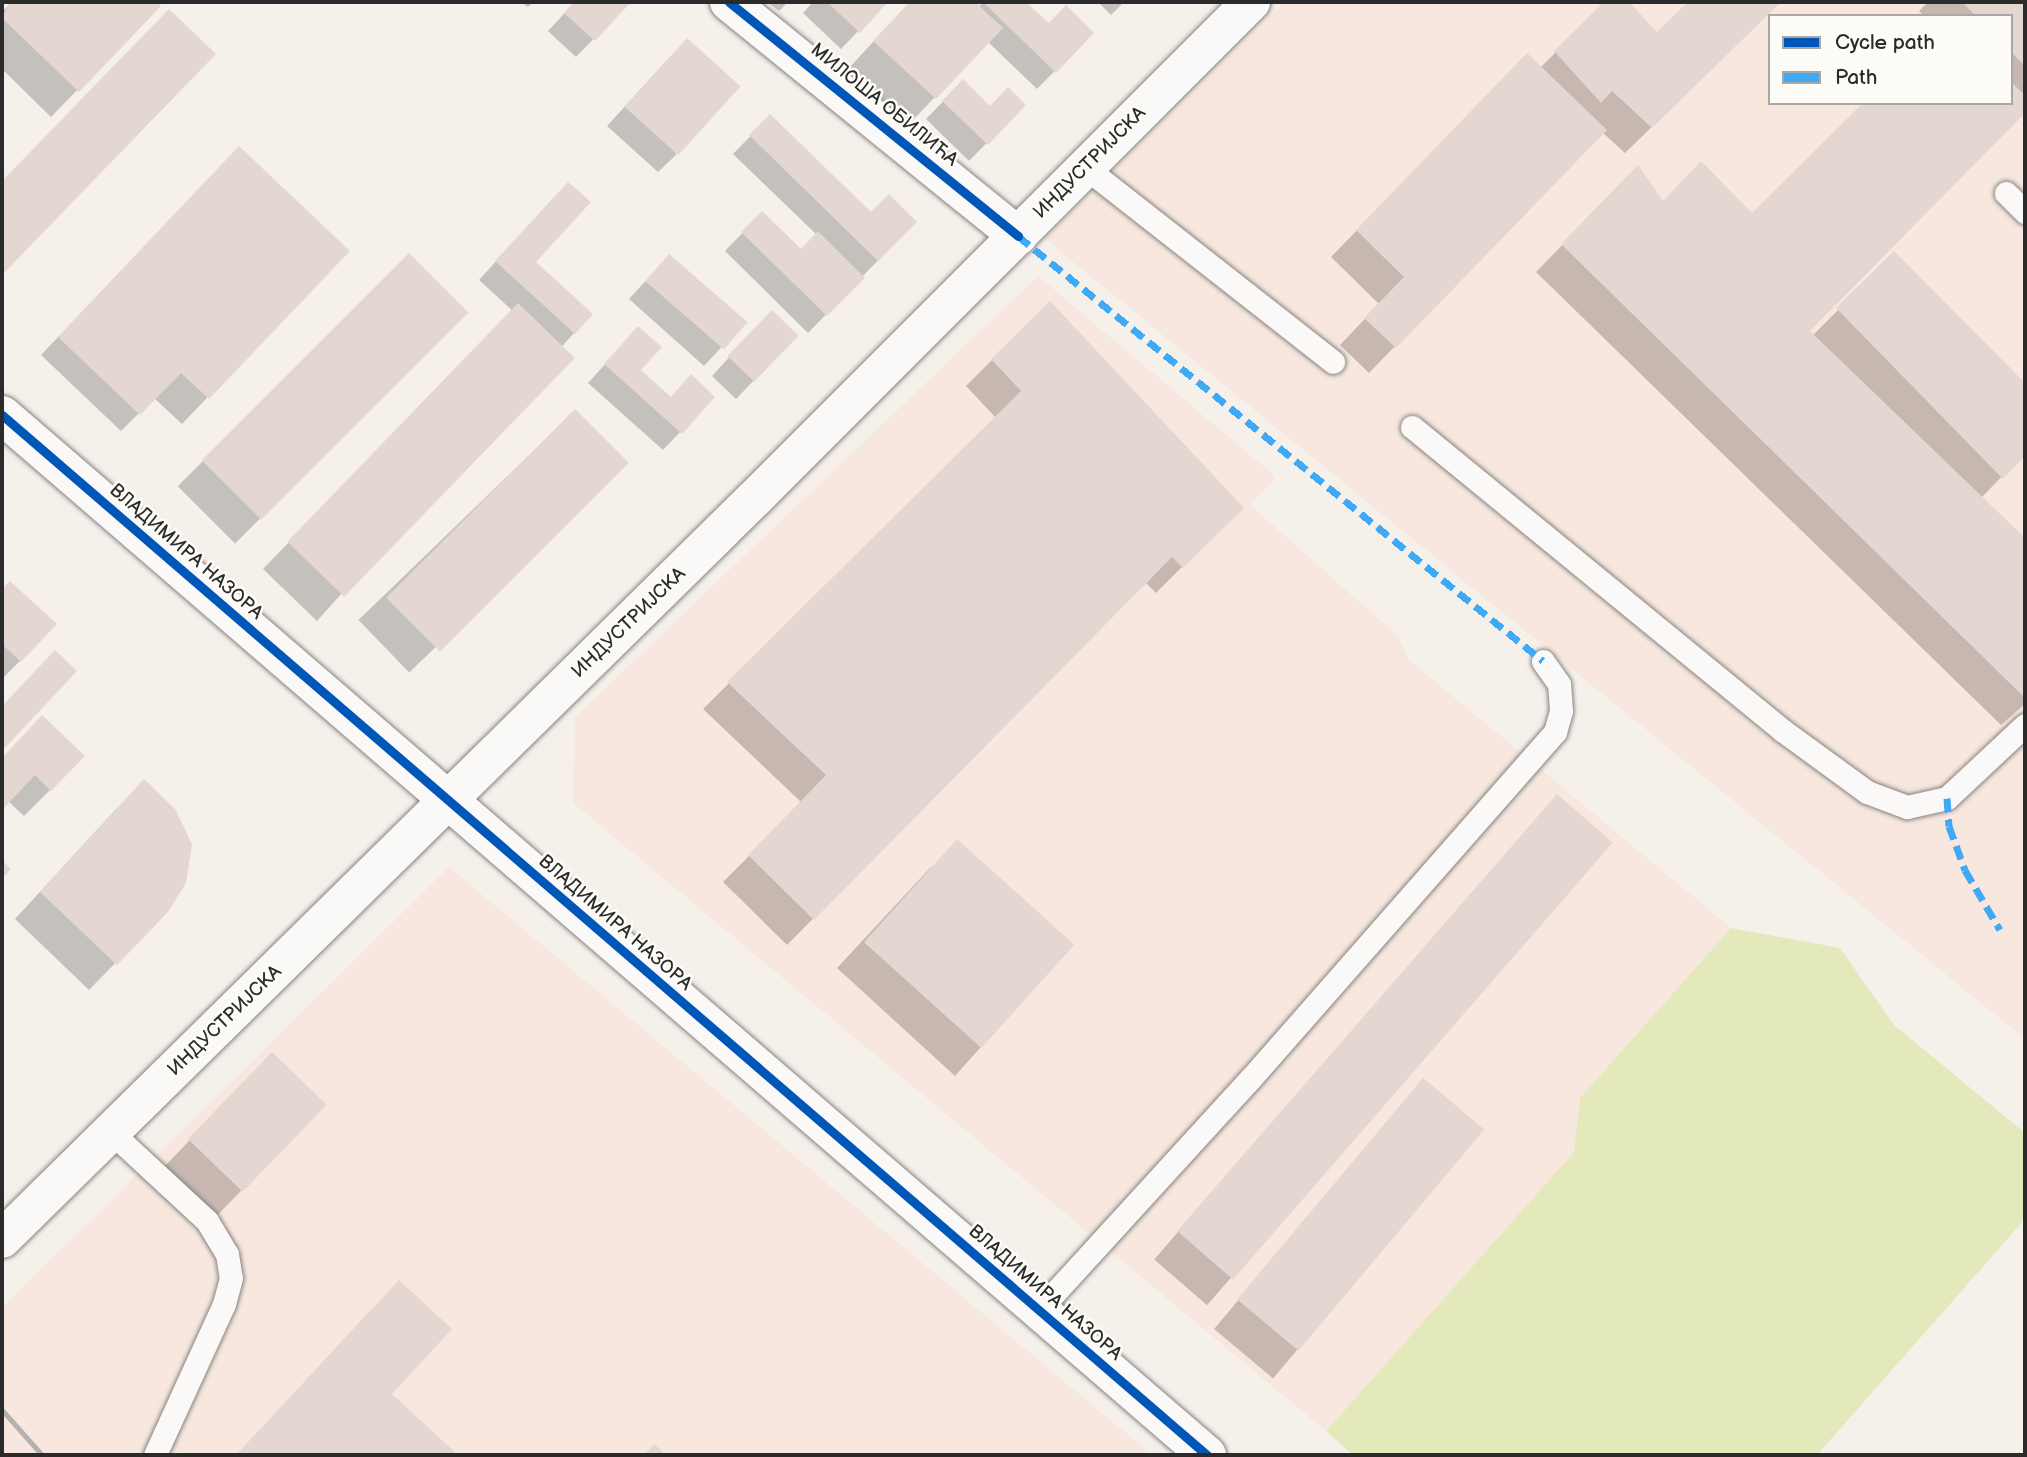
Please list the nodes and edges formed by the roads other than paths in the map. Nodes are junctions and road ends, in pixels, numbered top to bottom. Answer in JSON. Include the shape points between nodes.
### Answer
{"nodes":[{"id":1,"x":729,"y":2,"type":"edge"},
{"id":2,"x":1251,"y":2,"type":"edge"},
{"id":3,"x":1086,"y":167,"type":"junction"},
{"id":4,"x":2006,"y":193,"type":"dead end"},
{"id":5,"x":2025,"y":212,"type":"edge"},
{"id":6,"x":1017,"y":236,"type":"junction"},
{"id":7,"x":1333,"y":362,"type":"dead end"},
{"id":8,"x":2,"y":415,"type":"edge"},
{"id":9,"x":1412,"y":427,"type":"dead end"},
{"id":10,"x":1543,"y":660,"type":"dead end"},
{"id":11,"x":2025,"y":725,"type":"edge"},
{"id":12,"x":447,"y":802,"type":"junction"},
{"id":13,"x":111,"y":1132,"type":"junction"},
{"id":14,"x":2,"y":1239,"type":"edge"},
{"id":15,"x":1038,"y":1311,"type":"junction"},
{"id":16,"x":155,"y":1455,"type":"edge"},
{"id":17,"x":1207,"y":1455,"type":"edge"}],
"edges":[{"from":1,"to":6,"type":"street","name":"МИЛОША ОБИЛИЋА"},
{"from":2,"to":3,"type":"street","name":"ИНДУСТРИЈСКА"},
{"from":3,"to":6,"type":"street","name":"ИНДУСТРИЈСКА"},
{"from":3,"to":7,"type":"lane"},
{"from":4,"to":5,"type":"lane"},
{"from":6,"to":12,"type":"street","name":"ИНДУСТРИЈСКА"},
{"from":8,"to":12,"type":"street","name":"ВЛАДИМИРА НАЗОРА"},
{"from":9,"to":11,"type":"lane","via":[[1782,730],[1867,792],[1907,807],[1947,798]]},
{"from":10,"to":15,"type":"lane","via":[[1559,684],[1562,711],[1555,732],[1260,1068]]},
{"from":12,"to":13,"type":"street","name":"ИНДУСТРИЈСКА"},
{"from":12,"to":15,"type":"street","name":"ВЛАДИМИРА НАЗОРА"},
{"from":13,"to":14,"type":"street","name":"ИНДУСТРИЈСКА"},
{"from":13,"to":16,"type":"lane","via":[[207,1221],[227,1254],[230,1278],[209,1339]]},
{"from":15,"to":17,"type":"street","name":"ВЛАДИМИРА НАЗОРА"}]}
